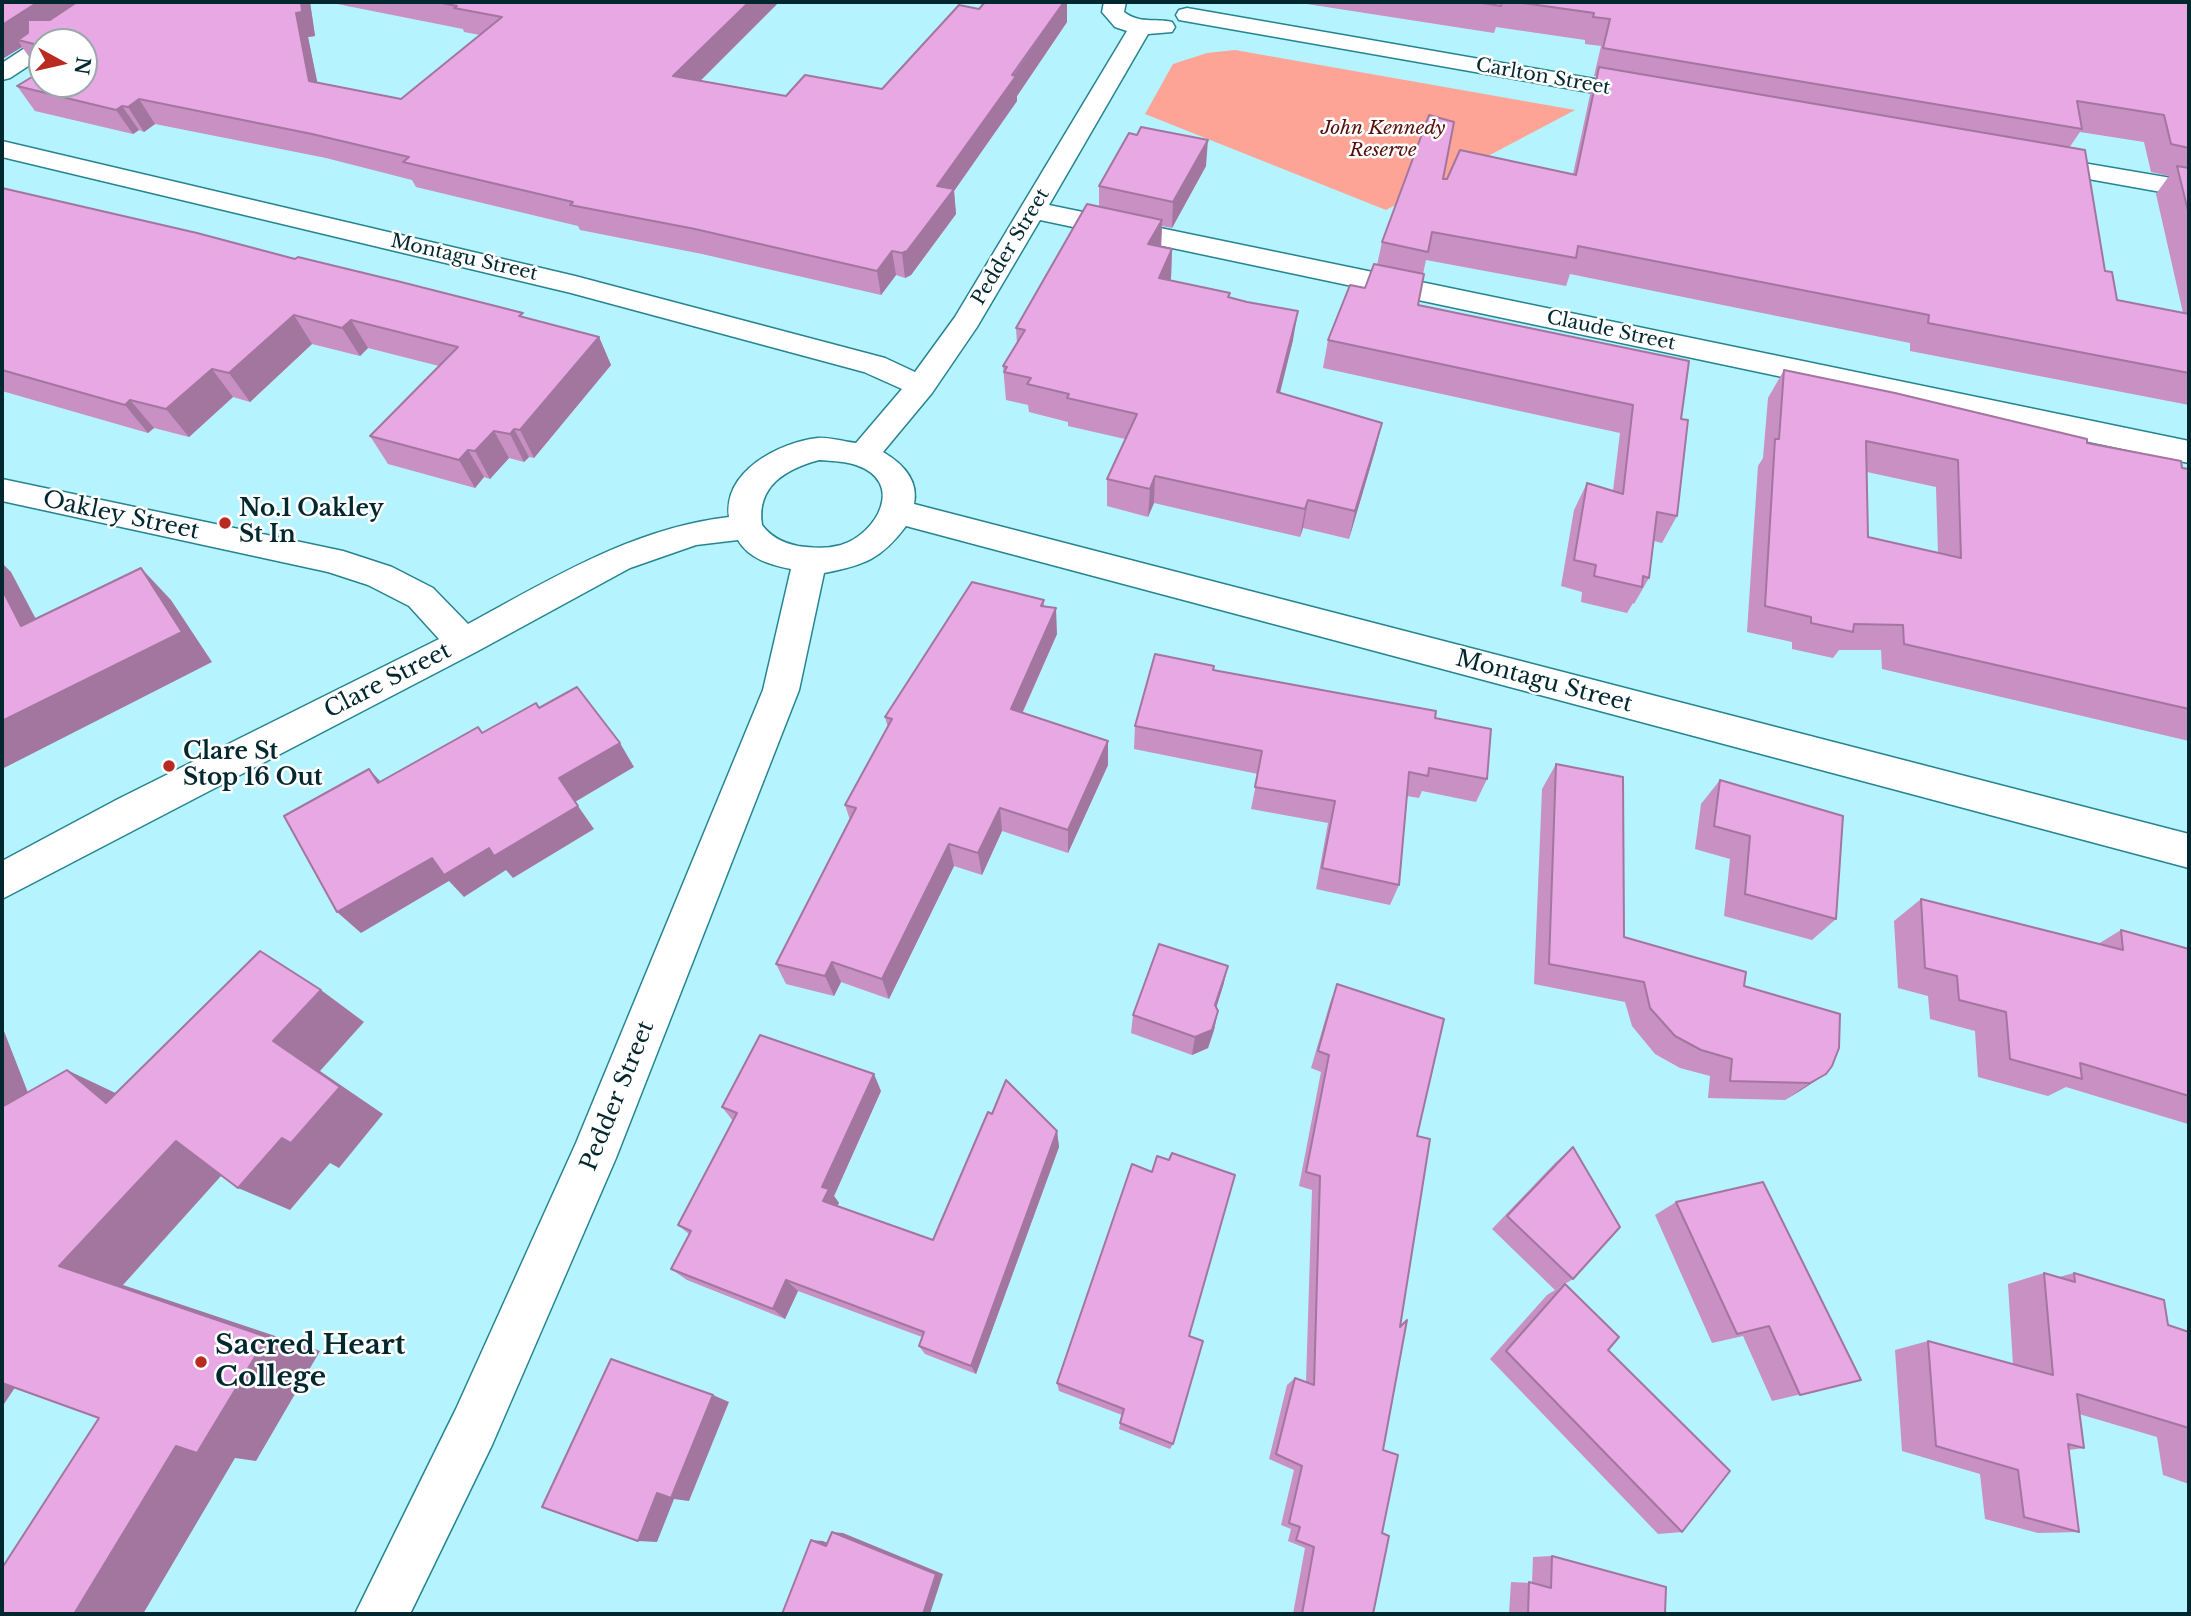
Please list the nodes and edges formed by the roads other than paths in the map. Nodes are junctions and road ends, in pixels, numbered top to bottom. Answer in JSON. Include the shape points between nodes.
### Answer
{"nodes":[{"id":1,"x":1115,"y":2,"type":"edge"},
{"id":2,"x":1186,"y":8,"type":"edge"},
{"id":3,"x":1141,"y":27,"type":"junction"},
{"id":4,"x":28,"y":56,"type":"edge"},
{"id":5,"x":2,"y":73,"type":"edge"},
{"id":6,"x":1665,"y":98,"type":"edge"},
{"id":7,"x":2,"y":149,"type":"edge"},
{"id":8,"x":2020,"y":160,"type":"edge"},
{"id":9,"x":2189,"y":189,"type":"edge"},
{"id":10,"x":1033,"y":210,"type":"junction"},
{"id":11,"x":921,"y":386,"type":"junction"},
{"id":12,"x":2189,"y":452,"type":"edge"},
{"id":13,"x":864,"y":454,"type":"junction"},
{"id":14,"x":2,"y":490,"type":"edge"},
{"id":15,"x":899,"y":512,"type":"junction"},
{"id":16,"x":746,"y":527,"type":"junction"},
{"id":17,"x":810,"y":561,"type":"junction"},
{"id":18,"x":464,"y":642,"type":"junction"},
{"id":19,"x":2189,"y":851,"type":"edge"},
{"id":20,"x":2,"y":881,"type":"edge"},
{"id":21,"x":383,"y":1614,"type":"edge"}],
"edges":[{"from":1,"to":3,"type":"street","via":[[1116,17]]},
{"from":2,"to":3,"type":"street","via":[[1182,20],[1164,27]]},
{"from":2,"to":6,"type":"street","name":"Carlton Street"},
{"from":3,"to":10,"type":"street","name":"Pedder Street"},
{"from":4,"to":5,"type":"street"},
{"from":7,"to":11,"type":"street","name":"Montagu Street","via":[[575,285],[874,365]]},
{"from":8,"to":9,"type":"street"},
{"from":10,"to":11,"type":"street","name":"Pedder Street","via":[[967,321]]},
{"from":10,"to":12,"type":"street","name":"Claude Street"},
{"from":11,"to":13,"type":"street","name":"Pedder Street"},
{"from":13,"to":15,"type":"street","via":[[882,463],[895,478],[901,494]]},
{"from":13,"to":16,"type":"street","via":[[819,449],[775,464],[747,493]]},
{"from":14,"to":18,"type":"street","name":"Oakley Street","via":[[331,559],[421,597]]},
{"from":15,"to":17,"type":"street","via":[[890,528],[866,547],[834,559]]},
{"from":15,"to":19,"type":"street","name":"Montagu Street"},
{"from":16,"to":17,"type":"street","via":[[770,551]]},
{"from":16,"to":18,"type":"street","name":"Clare Street","via":[[694,533],[618,559]]},
{"from":17,"to":21,"type":"street","name":"Pedder Street","via":[[781,690],[593,1158],[474,1427]]},
{"from":18,"to":20,"type":"street","name":"Clare Street"}]}
